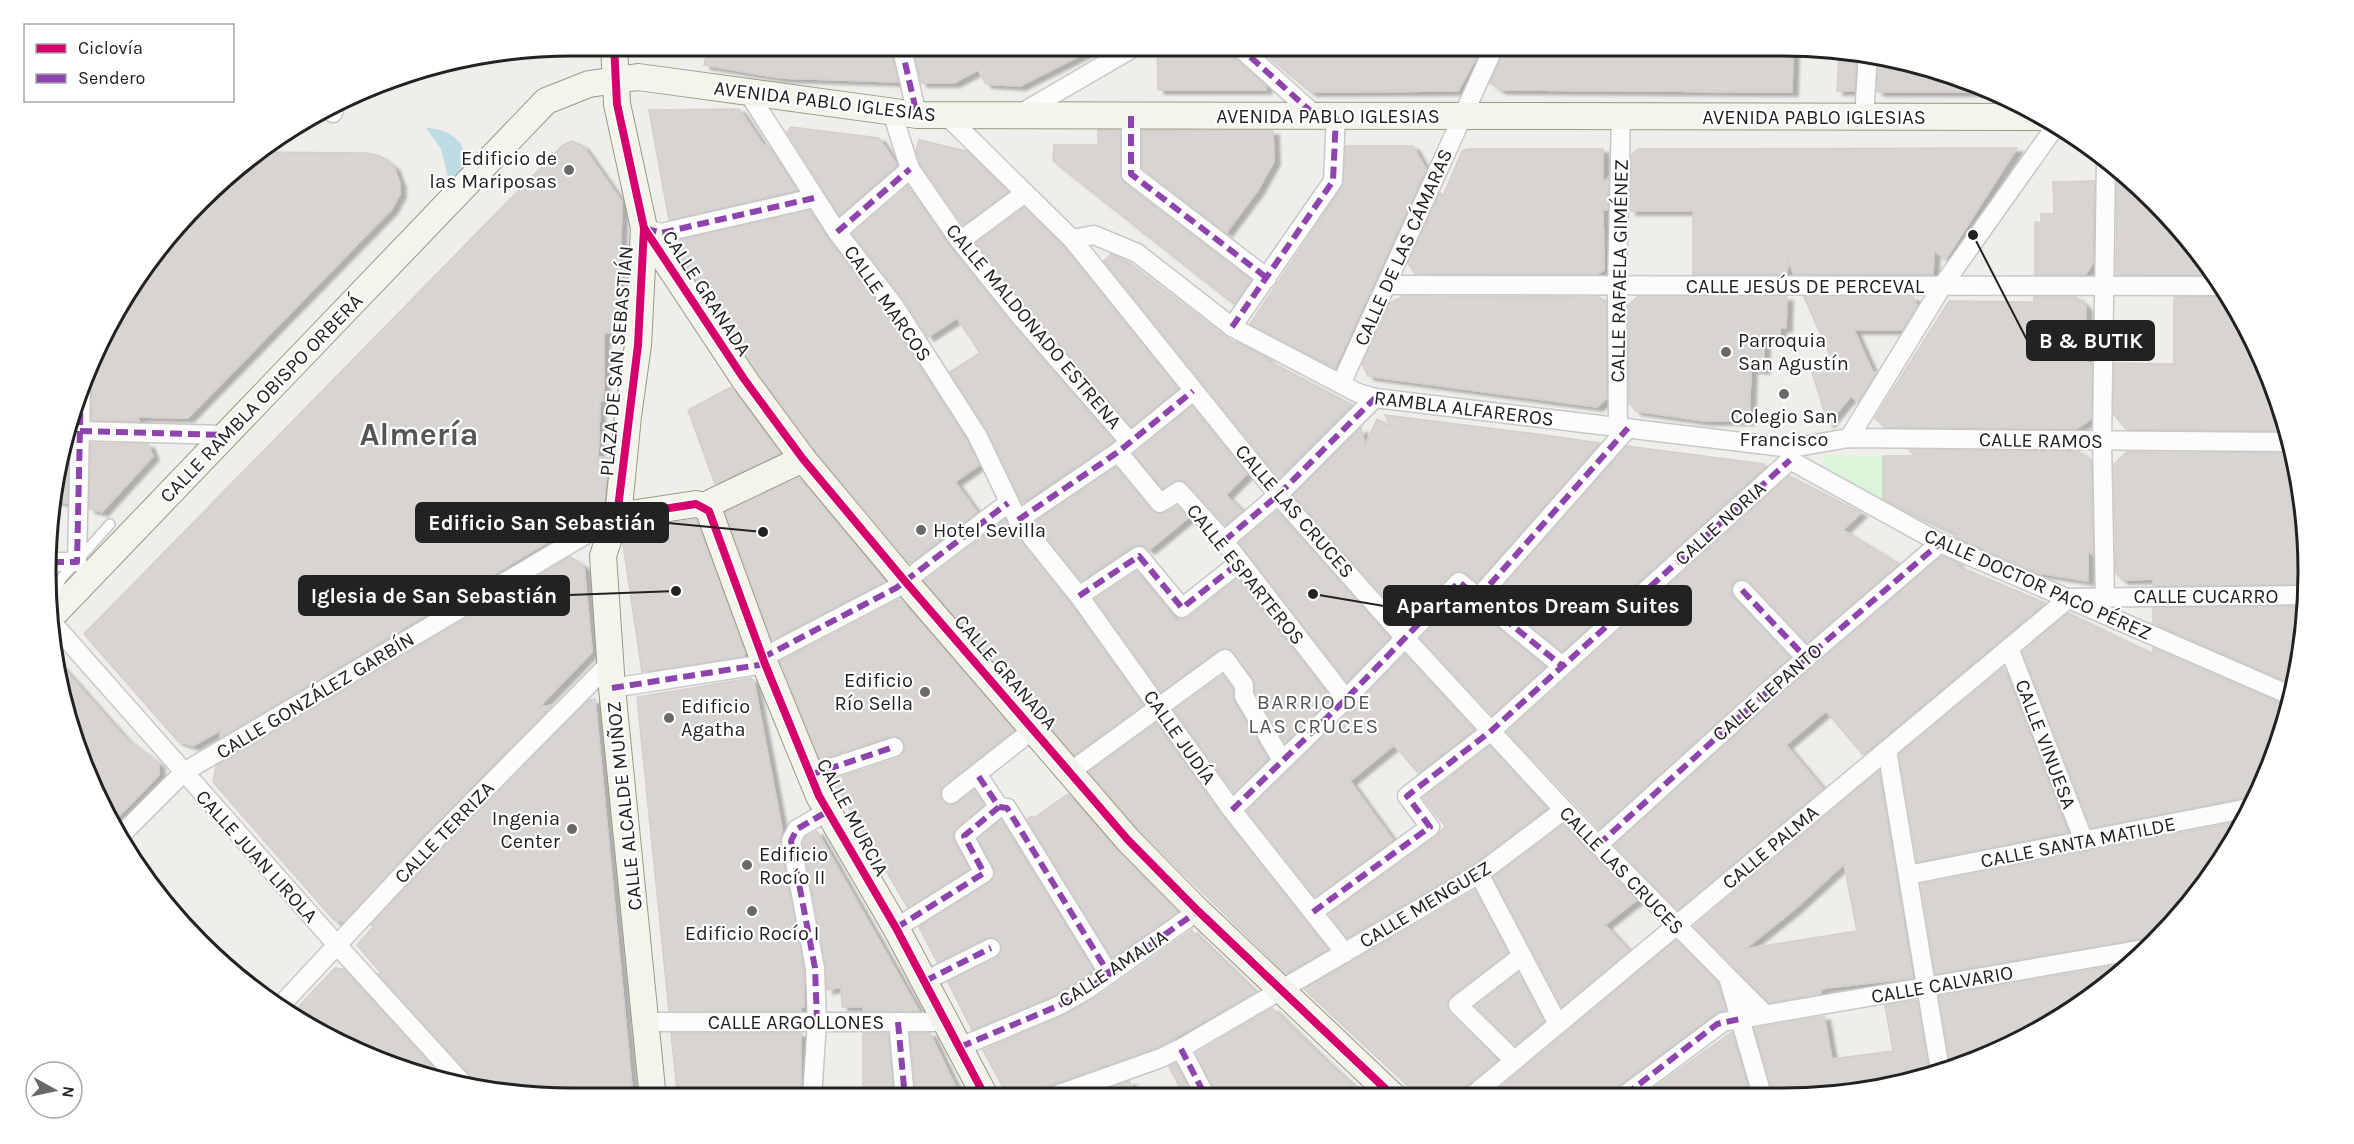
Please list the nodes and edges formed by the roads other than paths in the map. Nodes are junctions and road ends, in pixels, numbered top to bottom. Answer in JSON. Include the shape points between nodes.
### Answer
{"nodes":[{"id":1,"x":614,"y":56,"type":"edge"},
{"id":2,"x":905,"y":56,"type":"edge"},
{"id":3,"x":1119,"y":56,"type":"edge"},
{"id":4,"x":1252,"y":56,"type":"edge"},
{"id":5,"x":1490,"y":56,"type":"edge"},
{"id":6,"x":1867,"y":63,"type":"edge"},
{"id":7,"x":747,"y":91,"type":"junction"},
{"id":8,"x":616,"y":92,"type":"junction"},
{"id":9,"x":546,"y":101,"type":"joint"},
{"id":10,"x":892,"y":112,"type":"junction"},
{"id":11,"x":917,"y":115,"type":"junction"},
{"id":12,"x":1621,"y":115,"type":"junction"},
{"id":13,"x":947,"y":116,"type":"junction"},
{"id":14,"x":1017,"y":116,"type":"junction"},
{"id":15,"x":1131,"y":116,"type":"junction"},
{"id":16,"x":1326,"y":116,"type":"junction"},
{"id":17,"x":1461,"y":117,"type":"junction"},
{"id":18,"x":2025,"y":117,"type":"edge"},
{"id":19,"x":1864,"y":118,"type":"junction"},
{"id":20,"x":2051,"y":132,"type":"edge"},
{"id":21,"x":910,"y":169,"type":"junction"},
{"id":22,"x":2106,"y":170,"type":"edge"},
{"id":23,"x":1025,"y":193,"type":"junction"},
{"id":24,"x":814,"y":198,"type":"junction"},
{"id":25,"x":644,"y":228,"type":"junction"},
{"id":26,"x":837,"y":232,"type":"junction"},
{"id":27,"x":1072,"y":238,"type":"junction"},
{"id":28,"x":960,"y":241,"type":"junction"},
{"id":29,"x":1267,"y":278,"type":"junction"},
{"id":30,"x":1386,"y":285,"type":"junction"},
{"id":31,"x":1943,"y":285,"type":"junction"},
{"id":32,"x":684,"y":286,"type":"junction"},
{"id":33,"x":1617,"y":286,"type":"junction"},
{"id":34,"x":2104,"y":286,"type":"junction"},
{"id":35,"x":2212,"y":286,"type":"edge"},
{"id":36,"x":642,"y":300,"type":"junction"},
{"id":37,"x":1232,"y":327,"type":"junction"},
{"id":38,"x":1341,"y":384,"type":"junction"},
{"id":39,"x":1193,"y":391,"type":"junction"},
{"id":40,"x":1375,"y":398,"type":"junction"},
{"id":41,"x":80,"y":414,"type":"edge"},
{"id":42,"x":1623,"y":427,"type":"junction"},
{"id":43,"x":80,"y":431,"type":"junction"},
{"id":44,"x":225,"y":435,"type":"junction"},
{"id":45,"x":1849,"y":438,"type":"junction"},
{"id":46,"x":2102,"y":441,"type":"junction"},
{"id":47,"x":2282,"y":442,"type":"edge"},
{"id":48,"x":1124,"y":447,"type":"junction"},
{"id":49,"x":1791,"y":454,"type":"junction"},
{"id":50,"x":803,"y":459,"type":"junction"},
{"id":51,"x":1278,"y":495,"type":"junction"},
{"id":52,"x":1008,"y":503,"type":"junction"},
{"id":53,"x":704,"y":506,"type":"junction"},
{"id":54,"x":617,"y":516,"type":"junction"},
{"id":55,"x":1018,"y":520,"type":"junction"},
{"id":56,"x":110,"y":524,"type":"dead end"},
{"id":57,"x":1224,"y":541,"type":"junction"},
{"id":58,"x":1940,"y":543,"type":"junction"},
{"id":59,"x":56,"y":562,"type":"edge"},
{"id":60,"x":77,"y":562,"type":"junction"},
{"id":61,"x":1240,"y":562,"type":"junction"},
{"id":62,"x":904,"y":580,"type":"junction"},
{"id":63,"x":56,"y":589,"type":"edge"},
{"id":64,"x":1742,"y":590,"type":"dead end"},
{"id":65,"x":1079,"y":596,"type":"junction"},
{"id":66,"x":2297,"y":596,"type":"edge"},
{"id":67,"x":2105,"y":597,"type":"junction"},
{"id":68,"x":1478,"y":598,"type":"junction"},
{"id":69,"x":2069,"y":598,"type":"junction"},
{"id":70,"x":57,"y":611,"type":"edge"},
{"id":71,"x":59,"y":629,"type":"edge"},
{"id":72,"x":1405,"y":638,"type":"junction"},
{"id":73,"x":2009,"y":648,"type":"junction"},
{"id":74,"x":1806,"y":658,"type":"junction"},
{"id":75,"x":764,"y":661,"type":"junction"},
{"id":76,"x":1561,"y":665,"type":"junction"},
{"id":77,"x":610,"y":676,"type":"junction"},
{"id":78,"x":2284,"y":693,"type":"edge"},
{"id":79,"x":1346,"y":699,"type":"junction"},
{"id":80,"x":1159,"y":707,"type":"junction"},
{"id":81,"x":1034,"y":729,"type":"junction"},
{"id":82,"x":1491,"y":731,"type":"junction"},
{"id":83,"x":894,"y":747,"type":"dead end"},
{"id":84,"x":1887,"y":750,"type":"junction"},
{"id":85,"x":1282,"y":760,"type":"junction"},
{"id":86,"x":184,"y":772,"type":"junction"},
{"id":87,"x":1070,"y":772,"type":"junction"},
{"id":88,"x":976,"y":774,"type":"junction"},
{"id":89,"x":810,"y":775,"type":"junction"},
{"id":90,"x":951,"y":794,"type":"dead end"},
{"id":91,"x":999,"y":807,"type":"junction"},
{"id":92,"x":1232,"y":810,"type":"junction"},
{"id":93,"x":1564,"y":810,"type":"junction"},
{"id":94,"x":2240,"y":810,"type":"edge"},
{"id":95,"x":828,"y":811,"type":"junction"},
{"id":96,"x":125,"y":831,"type":"edge"},
{"id":97,"x":2084,"y":840,"type":"junction"},
{"id":98,"x":1598,"y":844,"type":"junction"},
{"id":99,"x":1479,"y":874,"type":"junction"},
{"id":100,"x":1908,"y":875,"type":"junction"},
{"id":101,"x":1198,"y":911,"type":"junction"},
{"id":102,"x":1313,"y":912,"type":"junction"},
{"id":103,"x":1676,"y":926,"type":"junction"},
{"id":104,"x":896,"y":928,"type":"junction"},
{"id":105,"x":337,"y":945,"type":"junction"},
{"id":106,"x":991,"y":948,"type":"dead end"},
{"id":107,"x":2132,"y":951,"type":"edge"},
{"id":108,"x":1345,"y":953,"type":"junction"},
{"id":109,"x":1522,"y":957,"type":"junction"},
{"id":110,"x":1109,"y":974,"type":"junction"},
{"id":111,"x":1728,"y":977,"type":"junction"},
{"id":112,"x":925,"y":981,"type":"junction"},
{"id":113,"x":1926,"y":987,"type":"junction"},
{"id":114,"x":1282,"y":990,"type":"junction"},
{"id":115,"x":285,"y":1001,"type":"edge"},
{"id":116,"x":1765,"y":1014,"type":"junction"},
{"id":117,"x":1740,"y":1019,"type":"junction"},
{"id":118,"x":646,"y":1022,"type":"junction"},
{"id":119,"x":817,"y":1022,"type":"junction"},
{"id":120,"x":898,"y":1022,"type":"junction"},
{"id":121,"x":946,"y":1022,"type":"junction"},
{"id":122,"x":1557,"y":1024,"type":"junction"},
{"id":123,"x":960,"y":1047,"type":"junction"},
{"id":124,"x":1181,"y":1049,"type":"junction"},
{"id":125,"x":1514,"y":1060,"type":"junction"},
{"id":126,"x":1939,"y":1064,"type":"edge"},
{"id":127,"x":455,"y":1075,"type":"edge"},
{"id":128,"x":652,"y":1088,"type":"edge"},
{"id":129,"x":813,"y":1088,"type":"edge"},
{"id":130,"x":904,"y":1088,"type":"edge"},
{"id":131,"x":981,"y":1088,"type":"edge"},
{"id":132,"x":1075,"y":1088,"type":"edge"},
{"id":133,"x":1201,"y":1088,"type":"edge"},
{"id":134,"x":1385,"y":1088,"type":"edge"},
{"id":135,"x":1481,"y":1088,"type":"edge"},
{"id":136,"x":1633,"y":1088,"type":"edge"},
{"id":137,"x":1760,"y":1088,"type":"edge"}],
"edges":[{"from":1,"to":8,"type":"main road"},
{"from":2,"to":11,"type":"street"},
{"from":3,"to":14,"type":"street"},
{"from":4,"to":16,"type":"street"},
{"from":5,"to":17,"type":"street","name":"CALLE DE LAS CÁMARAS"},
{"from":6,"to":19,"type":"street"},
{"from":7,"to":8,"type":"main road","name":"AVENIDA PABLO IGLESIAS","via":[[638,77]]},
{"from":7,"to":10,"type":"main road","name":"AVENIDA PABLO IGLESIAS"},
{"from":7,"to":24,"type":"street","name":"CALLE MARCOS"},
{"from":8,"to":9,"type":"main road","name":"AVENIDA PABLO IGLESIAS","via":[[589,84]]},
{"from":8,"to":25,"type":"main road"},
{"from":9,"to":44,"type":"main road","name":"CALLE RAMBLA OBISPO ORBERÁ"},
{"from":10,"to":11,"type":"main road","name":"AVENIDA PABLO IGLESIAS"},
{"from":10,"to":21,"type":"street","name":"CALLE MALDONADO ESTRENA"},
{"from":11,"to":13,"type":"main road","name":"AVENIDA PABLO IGLESIAS"},
{"from":12,"to":17,"type":"main road","name":"AVENIDA PABLO IGLESIAS"},
{"from":12,"to":19,"type":"main road","name":"AVENIDA PABLO IGLESIAS"},
{"from":12,"to":33,"type":"street","name":"CALLE RAFAELA GIMÉNEZ"},
{"from":13,"to":14,"type":"main road","name":"AVENIDA PABLO IGLESIAS"},
{"from":13,"to":23,"type":"street","name":"CALLE LAS CRUCES"},
{"from":14,"to":15,"type":"main road","name":"AVENIDA PABLO IGLESIAS"},
{"from":15,"to":16,"type":"main road","name":"AVENIDA PABLO IGLESIAS"},
{"from":15,"to":29,"type":"street","via":[[1131,174]]},
{"from":16,"to":17,"type":"main road","name":"AVENIDA PABLO IGLESIAS"},
{"from":16,"to":29,"type":"street","via":[[1333,181]]},
{"from":17,"to":30,"type":"street","name":"CALLE DE LAS CÁMARAS"},
{"from":18,"to":19,"type":"main road","name":"AVENIDA PABLO IGLESIAS"},
{"from":20,"to":31,"type":"street"},
{"from":21,"to":26,"type":"street"},
{"from":21,"to":28,"type":"street","name":"CALLE MALDONADO ESTRENA"},
{"from":22,"to":34,"type":"street"},
{"from":23,"to":27,"type":"street","name":"CALLE LAS CRUCES"},
{"from":23,"to":28,"type":"street"},
{"from":24,"to":25,"type":"street","via":[[661,233]]},
{"from":24,"to":26,"type":"street","name":"CALLE MARCOS"},
{"from":25,"to":32,"type":"main road","name":"CALLE GRANADA"},
{"from":25,"to":36,"type":"main road","name":"PLAZA DE SAN SEBASTIÁN"},
{"from":26,"to":52,"type":"street","name":"CALLE MARCOS","via":[[895,307],[977,435]]},
{"from":27,"to":37,"type":"street","name":"RAMBLA ALFAREROS","via":[[1094,235],[1137,253]]},
{"from":27,"to":39,"type":"street","name":"CALLE LAS CRUCES"},
{"from":28,"to":48,"type":"street","name":"CALLE MALDONADO ESTRENA"},
{"from":29,"to":37,"type":"street"},
{"from":30,"to":33,"type":"street","name":"CALLE JESÚS DE PERCEVAL"},
{"from":30,"to":38,"type":"street","name":"CALLE DE LAS CÁMARAS"},
{"from":31,"to":33,"type":"street","name":"CALLE JESÚS DE PERCEVAL"},
{"from":31,"to":34,"type":"street","name":"CALLE JESÚS DE PERCEVAL"},
{"from":31,"to":45,"type":"street"},
{"from":32,"to":36,"type":"main road","name":"PLAZA DE SAN SEBASTIÁN","via":[[664,286]]},
{"from":32,"to":50,"type":"main road","name":"CALLE GRANADA","via":[[744,379]]},
{"from":33,"to":42,"type":"street","name":"CALLE RAFAELA GIMÉNEZ"},
{"from":34,"to":35,"type":"street","name":"CALLE JESÚS DE PERCEVAL"},
{"from":34,"to":46,"type":"street"},
{"from":36,"to":54,"type":"main road","name":"PLAZA DE SAN SEBASTIÁN"},
{"from":37,"to":38,"type":"street","name":"RAMBLA ALFAREROS"},
{"from":38,"to":40,"type":"street","name":"RAMBLA ALFAREROS"},
{"from":39,"to":48,"type":"street"},
{"from":39,"to":51,"type":"street","name":"CALLE LAS CRUCES"},
{"from":40,"to":42,"type":"street","name":"RAMBLA ALFAREROS"},
{"from":40,"to":51,"type":"street"},
{"from":41,"to":43,"type":"street"},
{"from":42,"to":49,"type":"street","name":"RAMBLA ALFAREROS"},
{"from":42,"to":68,"type":"street"},
{"from":43,"to":44,"type":"street"},
{"from":43,"to":60,"type":"street"},
{"from":44,"to":70,"type":"main road","name":"CALLE RAMBLA OBISPO ORBERÁ"},
{"from":45,"to":46,"type":"street","name":"CALLE RAMOS"},
{"from":45,"to":49,"type":"street","name":"CALLE RAMOS"},
{"from":46,"to":47,"type":"street","name":"CALLE RAMOS"},
{"from":46,"to":67,"type":"street"},
{"from":48,"to":55,"type":"street"},
{"from":48,"to":57,"type":"street","name":"CALLE ESPARTEROS","via":[[1160,503],[1179,491]]},
{"from":49,"to":58,"type":"street","name":"CALLE DOCTOR PACO PÉREZ"},
{"from":49,"to":76,"type":"street","name":"CALLE NORIA"},
{"from":50,"to":53,"type":"main road"},
{"from":50,"to":62,"type":"main road","name":"CALLE GRANADA"},
{"from":51,"to":57,"type":"street"},
{"from":51,"to":72,"type":"street","name":"CALLE LAS CRUCES"},
{"from":52,"to":55,"type":"street","name":"CALLE MARCOS"},
{"from":52,"to":62,"type":"street"},
{"from":53,"to":54,"type":"main road"},
{"from":53,"to":75,"type":"main road","name":"CALLE MURCIA"},
{"from":54,"to":77,"type":"main road","name":"CALLE ALCALDE MUÑOZ","via":[[603,556]]},
{"from":54,"to":86,"type":"street","name":"CALLE GONZÁLEZ GARBÍN"},
{"from":55,"to":65,"type":"street","name":"CALLE JUDÍA"},
{"from":56,"to":60,"type":"lane"},
{"from":57,"to":61,"type":"street","name":"CALLE ESPARTEROS"},
{"from":58,"to":69,"type":"street","name":"CALLE DOCTOR PACO PÉREZ"},
{"from":58,"to":74,"type":"street","name":"CALLE LEPANTO"},
{"from":59,"to":60,"type":"street"},
{"from":60,"to":63,"type":"lane"},
{"from":61,"to":65,"type":"street","via":[[1182,608],[1139,556]]},
{"from":61,"to":79,"type":"street","name":"CALLE ESPARTEROS"},
{"from":62,"to":75,"type":"street"},
{"from":62,"to":81,"type":"main road","name":"CALLE GRANADA"},
{"from":64,"to":74,"type":"street"},
{"from":65,"to":80,"type":"street","name":"CALLE JUDÍA"},
{"from":66,"to":67,"type":"street","name":"CALLE CUCARRO"},
{"from":67,"to":69,"type":"street","name":"CALLE CUCARRO"},
{"from":68,"to":72,"type":"street","via":[[1459,582]]},
{"from":68,"to":76,"type":"street"},
{"from":69,"to":73,"type":"street","name":"CALLE PALMA"},
{"from":69,"to":78,"type":"street","name":"CALLE DOCTOR PACO PÉREZ"},
{"from":71,"to":86,"type":"street","name":"CALLE JUAN LIROLA"},
{"from":72,"to":79,"type":"street"},
{"from":72,"to":82,"type":"street","name":"CALLE LAS CRUCES"},
{"from":73,"to":84,"type":"street","name":"CALLE PALMA"},
{"from":73,"to":97,"type":"street","name":"CALLE VINUESA"},
{"from":74,"to":98,"type":"street","name":"CALLE LEPANTO"},
{"from":75,"to":77,"type":"street"},
{"from":75,"to":89,"type":"main road","name":"CALLE MURCIA"},
{"from":76,"to":82,"type":"street","name":"CALLE NORIA"},
{"from":77,"to":105,"type":"street","name":"CALLE TERRIZA","via":[[434,841]]},
{"from":77,"to":118,"type":"main road","name":"CALLE ALCALDE MUÑOZ"},
{"from":79,"to":85,"type":"street"},
{"from":80,"to":85,"type":"street","via":[[1225,659],[1244,686],[1244,696]]},
{"from":80,"to":87,"type":"street"},
{"from":80,"to":92,"type":"street","name":"CALLE JUDÍA"},
{"from":81,"to":87,"type":"main road","name":"CALLE GRANADA"},
{"from":81,"to":88,"type":"street"},
{"from":82,"to":93,"type":"street","name":"CALLE LAS CRUCES"},
{"from":82,"to":102,"type":"street","name":"CALLE NORIA","via":[[1407,796],[1430,827]]},
{"from":83,"to":89,"type":"street","name":"CALLE MURCIA"},
{"from":84,"to":100,"type":"street"},
{"from":84,"to":103,"type":"street","name":"CALLE PALMA"},
{"from":85,"to":92,"type":"street"},
{"from":86,"to":96,"type":"street","name":"CALLE GONZÁLEZ GARBÍN"},
{"from":86,"to":105,"type":"street","name":"CALLE JUAN LIROLA"},
{"from":87,"to":101,"type":"main road","name":"CALLE GRANADA","via":[[1128,840]]},
{"from":88,"to":90,"type":"street"},
{"from":88,"to":91,"type":"street"},
{"from":89,"to":95,"type":"main road","name":"CALLE MURCIA"},
{"from":91,"to":104,"type":"street","via":[[964,836],[984,873]]},
{"from":91,"to":110,"type":"street","via":[[1007,808]]},
{"from":92,"to":102,"type":"street","name":"CALLE JUDÍA"},
{"from":93,"to":98,"type":"street","name":"CALLE LAS CRUCES"},
{"from":93,"to":99,"type":"street","name":"CALLE MENGUEZ"},
{"from":94,"to":97,"type":"street","name":"CALLE SANTA MATILDE"},
{"from":95,"to":104,"type":"main road","name":"CALLE MURCIA"},
{"from":95,"to":119,"type":"street","via":[[797,829],[791,841],[815,968]]},
{"from":97,"to":100,"type":"street","name":"CALLE SANTA MATILDE"},
{"from":98,"to":103,"type":"street","name":"CALLE LAS CRUCES"},
{"from":99,"to":108,"type":"street","name":"CALLE MENGUEZ"},
{"from":99,"to":109,"type":"street"},
{"from":100,"to":113,"type":"street"},
{"from":101,"to":110,"type":"street","name":"CALLE AMALIA"},
{"from":101,"to":114,"type":"main road","name":"CALLE GRANADA"},
{"from":102,"to":108,"type":"street","name":"CALLE JUDÍA"},
{"from":103,"to":111,"type":"street","name":"CALLE LAS CRUCES"},
{"from":103,"to":122,"type":"street","name":"CALLE PALMA"},
{"from":104,"to":112,"type":"main road","name":"CALLE MURCIA"},
{"from":105,"to":115,"type":"street","name":"CALLE TERRIZA"},
{"from":105,"to":127,"type":"street","name":"CALLE JUAN LIROLA"},
{"from":106,"to":112,"type":"street"},
{"from":107,"to":113,"type":"street","name":"CALLE CALVARIO"},
{"from":108,"to":114,"type":"street","name":"CALLE MENGUEZ"},
{"from":109,"to":122,"type":"street"},
{"from":109,"to":125,"type":"street","via":[[1458,1005]]},
{"from":110,"to":123,"type":"street","name":"CALLE AMALIA","via":[[1058,1006]]},
{"from":111,"to":116,"type":"street","name":"CALLE LAS CRUCES"},
{"from":111,"to":117,"type":"street","name":"CALLE LAS CRUCES"},
{"from":112,"to":121,"type":"main road","name":"CALLE MURCIA"},
{"from":113,"to":116,"type":"street","name":"CALLE CALVARIO"},
{"from":113,"to":126,"type":"street"},
{"from":114,"to":124,"type":"street","name":"CALLE MENGUEZ"},
{"from":114,"to":134,"type":"main road","name":"CALLE GRANADA"},
{"from":116,"to":117,"type":"street","name":"CALLE CALVARIO"},
{"from":117,"to":136,"type":"street","name":"CALLE CALVARIO","via":[[1717,1024]]},
{"from":117,"to":137,"type":"street","name":"CALLE LAS CRUCES"},
{"from":118,"to":119,"type":"street","name":"CALLE ARGOLLONES"},
{"from":118,"to":128,"type":"main road","name":"CALLE ALCALDE MUÑOZ"},
{"from":119,"to":120,"type":"street","name":"CALLE ARGOLLONES"},
{"from":119,"to":129,"type":"street"},
{"from":120,"to":121,"type":"street","name":"CALLE ARGOLLONES"},
{"from":120,"to":130,"type":"street"},
{"from":121,"to":123,"type":"main road","name":"CALLE MURCIA"},
{"from":122,"to":125,"type":"street","name":"CALLE PALMA"},
{"from":123,"to":131,"type":"main road","name":"CALLE MURCIA"},
{"from":124,"to":132,"type":"street","name":"CALLE MENGUEZ"},
{"from":124,"to":133,"type":"street"},
{"from":125,"to":135,"type":"street","name":"CALLE PALMA"}]}
